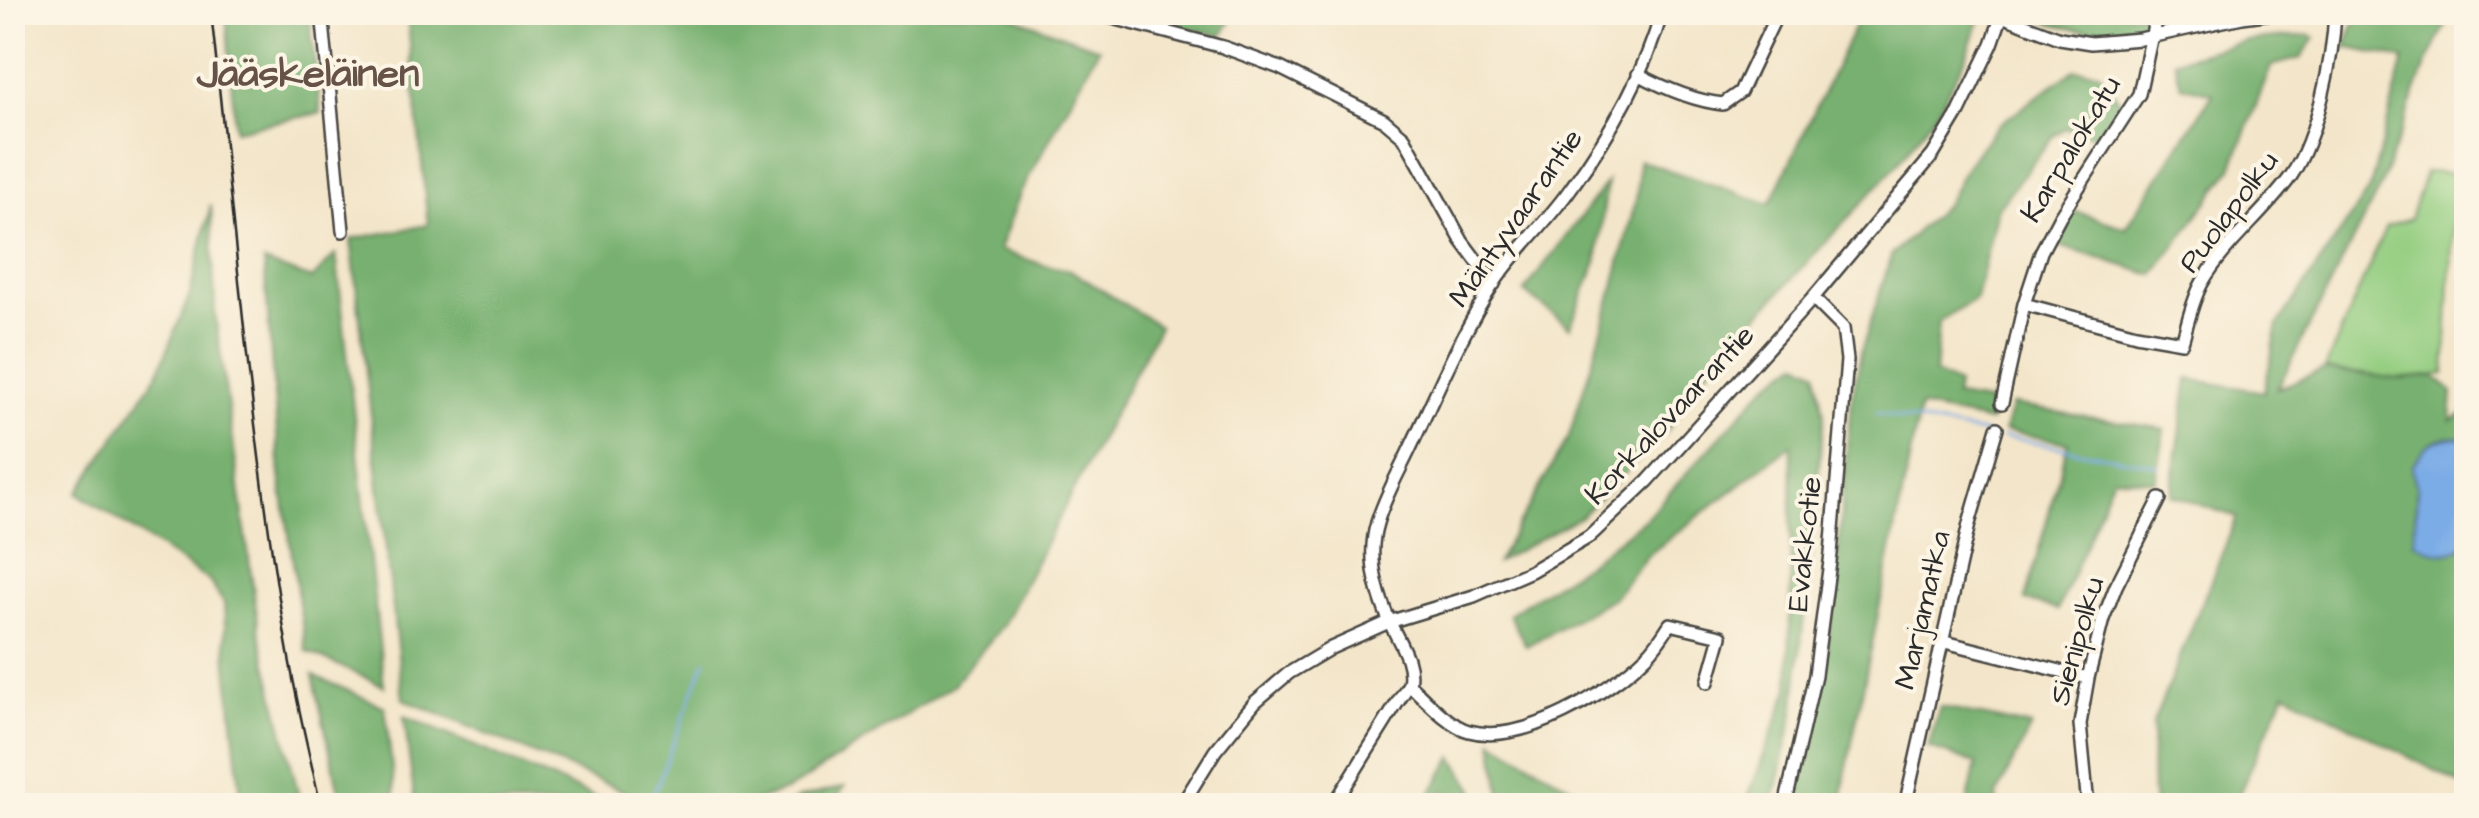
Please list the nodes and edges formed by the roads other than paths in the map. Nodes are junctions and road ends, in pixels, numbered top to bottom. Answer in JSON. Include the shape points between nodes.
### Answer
{"nodes":[{"id":1,"x":322,"y":12,"type":"edge"},
{"id":2,"x":1090,"y":12,"type":"edge"},
{"id":3,"x":1662,"y":12,"type":"edge"},
{"id":4,"x":1778,"y":12,"type":"edge"},
{"id":5,"x":2157,"y":12,"type":"edge"},
{"id":6,"x":2279,"y":12,"type":"edge"},
{"id":7,"x":2335,"y":12,"type":"edge"},
{"id":8,"x":2002,"y":14,"type":"edge"},
{"id":9,"x":2152,"y":36,"type":"junction"},
{"id":10,"x":1638,"y":74,"type":"junction"},
{"id":11,"x":343,"y":231,"type":"dead end"},
{"id":12,"x":1494,"y":284,"type":"junction"},
{"id":13,"x":1812,"y":298,"type":"junction"},
{"id":14,"x":2024,"y":304,"type":"junction"},
{"id":15,"x":2002,"y":403,"type":"dead end"},
{"id":16,"x":1997,"y":428,"type":"dead end"},
{"id":17,"x":2160,"y":499,"type":"dead end"},
{"id":18,"x":1390,"y":622,"type":"junction"},
{"id":19,"x":1941,"y":642,"type":"junction"},
{"id":20,"x":2088,"y":678,"type":"junction"},
{"id":21,"x":1708,"y":682,"type":"dead end"},
{"id":22,"x":1409,"y":684,"type":"junction"},
{"id":23,"x":1180,"y":806,"type":"edge"},
{"id":24,"x":1332,"y":806,"type":"edge"},
{"id":25,"x":1786,"y":806,"type":"edge"},
{"id":26,"x":1905,"y":806,"type":"edge"},
{"id":27,"x":2088,"y":806,"type":"edge"}],
"edges":[{"from":1,"to":11,"type":"street"},
{"from":2,"to":12,"type":"street","via":[[1238,52],[1384,120],[1404,137]]},
{"from":3,"to":10,"type":"street","name":"Mäntyvaarantie"},
{"from":4,"to":10,"type":"street","via":[[1740,92],[1723,104]]},
{"from":5,"to":9,"type":"street","name":"Karpalokatu"},
{"from":6,"to":9,"type":"street"},
{"from":7,"to":14,"type":"street","name":"Puolapolku","via":[[2304,153],[2203,282],[2182,342]]},
{"from":8,"to":9,"type":"street","via":[[2091,43]]},
{"from":8,"to":13,"type":"street","name":"Korkalovaarantie","via":[[1933,155]]},
{"from":9,"to":14,"type":"street","name":"Karpalokatu","via":[[2139,94],[2048,236]]},
{"from":10,"to":12,"type":"street","name":"Mäntyvaarantie","via":[[1570,190]]},
{"from":12,"to":18,"type":"street","name":"Mäntyvaarantie","via":[[1376,524],[1371,556]]},
{"from":13,"to":18,"type":"street","name":"Korkalovaarantie","via":[[1589,537],[1517,578]]},
{"from":13,"to":25,"type":"street","name":"Evakkotie","via":[[1842,328],[1847,360],[1815,675]]},
{"from":14,"to":15,"type":"street","name":"Karpalokatu"},
{"from":16,"to":19,"type":"street","name":"Marjamatka"},
{"from":17,"to":20,"type":"street","name":"Sienipolku","via":[[2116,586]]},
{"from":18,"to":22,"type":"street","name":"Mäntyvaarantie"},
{"from":18,"to":23,"type":"street","name":"Korkalovaarantie","via":[[1317,656],[1255,702]]},
{"from":19,"to":20,"type":"street"},
{"from":19,"to":26,"type":"street","name":"Marjamatka"},
{"from":20,"to":27,"type":"street","name":"Sienipolku","via":[[2080,724]]},
{"from":21,"to":22,"type":"street","via":[[1720,636],[1670,624],[1626,675],[1524,730],[1465,731]]},
{"from":22,"to":24,"type":"street"}]}
